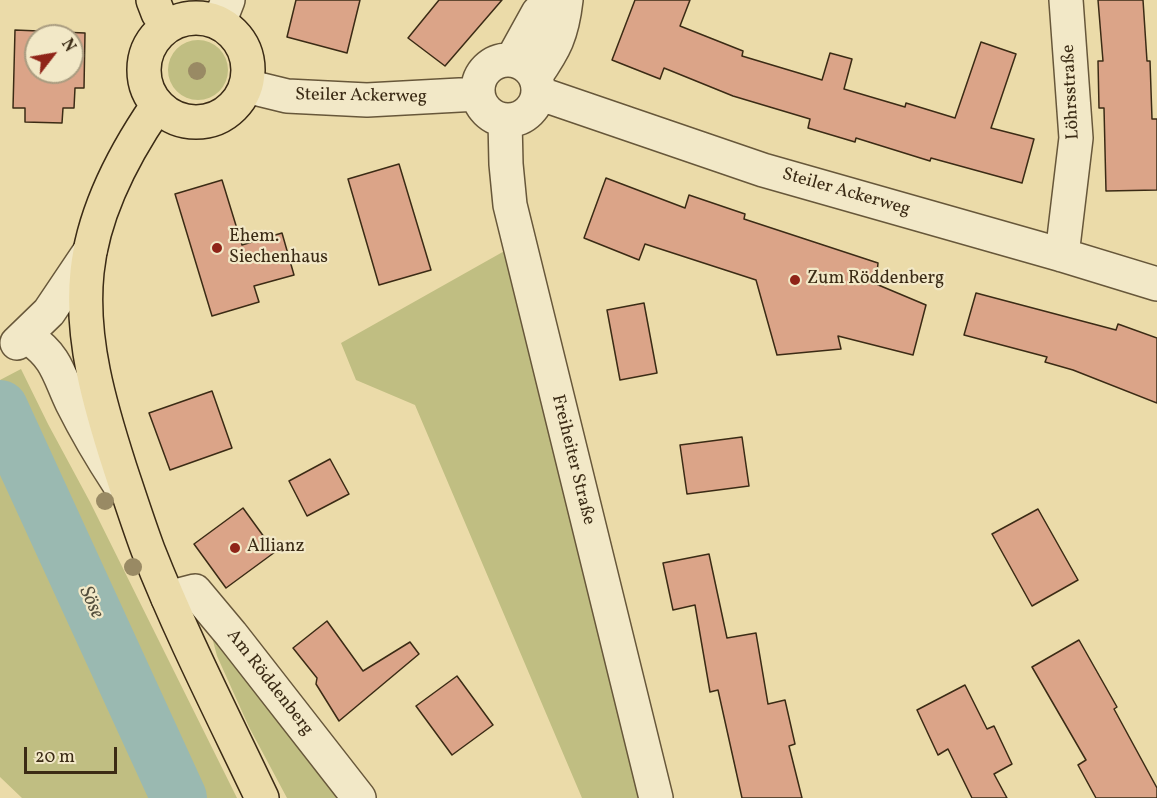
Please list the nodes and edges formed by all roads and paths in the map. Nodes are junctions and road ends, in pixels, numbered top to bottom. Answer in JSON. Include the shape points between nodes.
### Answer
{"nodes":[{"id":1,"x":550,"y":0,"type":"edge"},
{"id":2,"x":567,"y":0,"type":"edge"},
{"id":3,"x":1066,"y":0,"type":"edge"},
{"id":4,"x":224,"y":12,"type":"edge"},
{"id":5,"x":160,"y":13,"type":"edge"},
{"id":6,"x":528,"y":77,"type":"junction"},
{"id":7,"x":246,"y":86,"type":"junction"},
{"id":8,"x":478,"y":94,"type":"junction"},
{"id":9,"x":157,"y":106,"type":"junction"},
{"id":10,"x":505,"y":120,"type":"junction"},
{"id":11,"x":90,"y":251,"type":"junction"},
{"id":12,"x":1062,"y":255,"type":"junction"},
{"id":13,"x":1157,"y":284,"type":"edge"},
{"id":14,"x":87,"y":320,"type":"junction"},
{"id":15,"x":16,"y":344,"type":"edge"},
{"id":16,"x":132,"y":503,"type":"junction"},
{"id":17,"x":168,"y":598,"type":"junction"},
{"id":18,"x":262,"y":798,"type":"edge"},
{"id":19,"x":359,"y":798,"type":"edge"},
{"id":20,"x":656,"y":798,"type":"edge"}],
"edges":[{"from":1,"to":6,"type":"street","via":[[538,14]]},
{"from":2,"to":6,"type":"street","via":[[556,45]]},
{"from":3,"to":12,"type":"street","name":"Löhrsstraße","via":[[1076,138]]},
{"from":4,"to":5,"type":"main road","via":[[184,19]]},
{"from":4,"to":7,"type":"main road","via":[[229,30],[248,61]]},
{"from":5,"to":9,"type":"main road","via":[[156,36],[144,64],[144,79]]},
{"from":6,"to":8,"type":"street","via":[[502,60],[486,69]]},
{"from":6,"to":10,"type":"street","via":[[534,104],[517,119]]},
{"from":6,"to":12,"type":"street","name":"Steiler Ackerweg","via":[[762,170]]},
{"from":7,"to":8,"type":"street","name":"Steiler Ackerweg","via":[[287,96],[367,100]]},
{"from":7,"to":9,"type":"main road","via":[[234,106],[213,120],[183,121]]},
{"from":8,"to":10,"type":"street","via":[[487,112]]},
{"from":9,"to":11,"type":"main road","via":[[112,187]]},
{"from":10,"to":20,"type":"street","name":"Freiheiter Straße","via":[[510,205]]},
{"from":11,"to":14,"type":"main road"},
{"from":11,"to":15,"type":"street","via":[[49,312]]},
{"from":12,"to":13,"type":"street","name":"Steiler Ackerweg"},
{"from":14,"to":15,"type":"street"},
{"from":14,"to":16,"type":"main road","via":[[98,394]]},
{"from":15,"to":16,"type":"street","via":[[50,354],[103,459]]},
{"from":16,"to":17,"type":"main road"},
{"from":17,"to":18,"type":"main road"},
{"from":17,"to":19,"type":"street","name":"Am Röddenberg","via":[[195,591]]}]}
